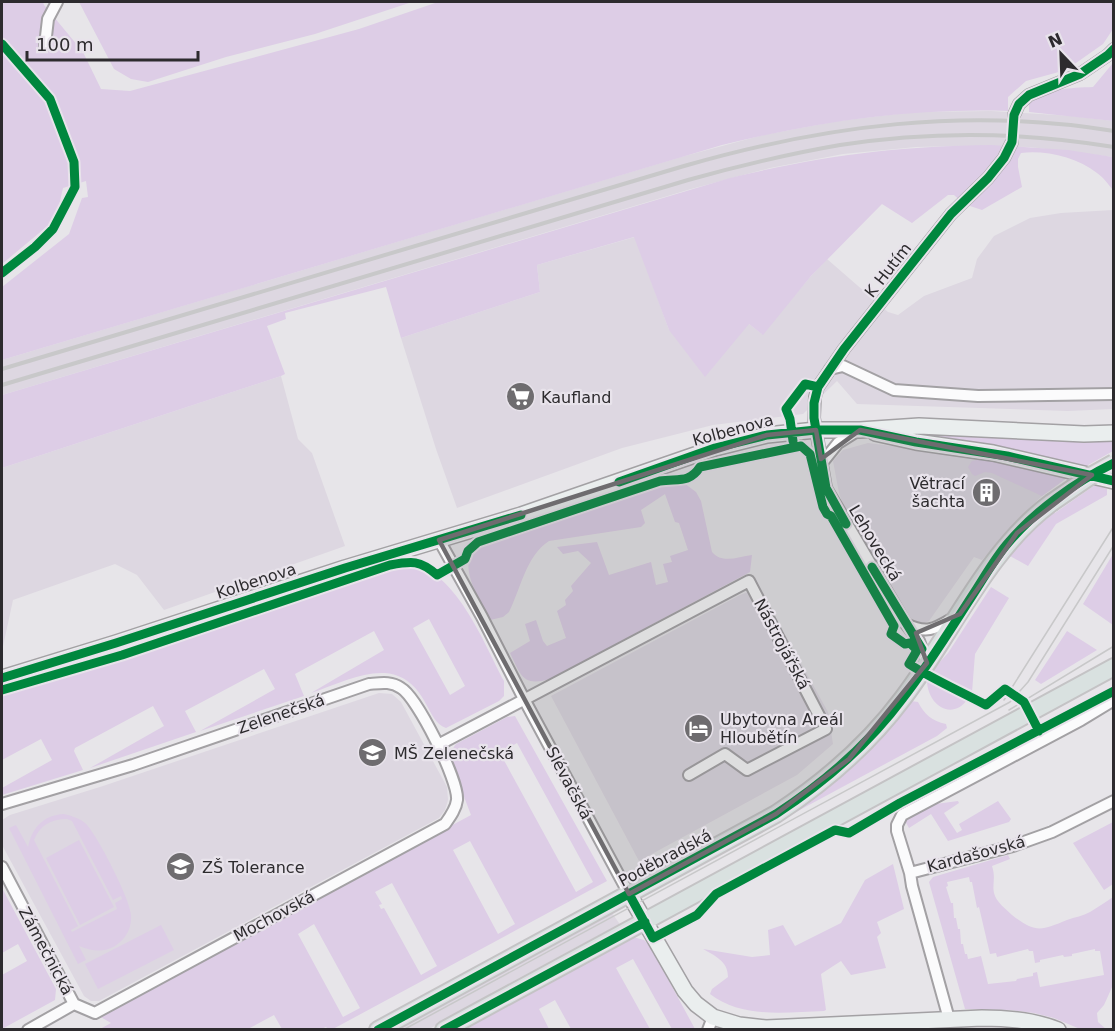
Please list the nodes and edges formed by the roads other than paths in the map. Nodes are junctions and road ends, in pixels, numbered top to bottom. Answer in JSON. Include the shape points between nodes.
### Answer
{"nodes":[{"id":1,"x":57,"y":2,"type":"edge"},
{"id":2,"x":45,"y":45,"type":"dead end"},
{"id":3,"x":1113,"y":49,"type":"edge"},
{"id":4,"x":1014,"y":115,"type":"tunnel mouth"},
{"id":5,"x":1012,"y":142,"type":"tunnel mouth"},
{"id":6,"x":830,"y":369,"type":"junction"},
{"id":7,"x":1113,"y":394,"type":"edge"},
{"id":8,"x":816,"y":430,"type":"junction"},
{"id":9,"x":860,"y":430,"type":"junction"},
{"id":10,"x":1113,"y":433,"type":"edge"},
{"id":11,"x":822,"y":463,"type":"junction"},
{"id":12,"x":1113,"y":463,"type":"edge"},
{"id":13,"x":1113,"y":481,"type":"edge"},
{"id":14,"x":439,"y":540,"type":"junction"},
{"id":15,"x":960,"y":614,"type":"junction"},
{"id":16,"x":906,"y":624,"type":"junction"},
{"id":17,"x":927,"y":663,"type":"junction"},
{"id":18,"x":1113,"y":667,"type":"edge"},
{"id":19,"x":2,"y":678,"type":"edge"},
{"id":20,"x":524,"y":699,"type":"junction"},
{"id":21,"x":1113,"y":700,"type":"edge"},
{"id":22,"x":438,"y":745,"type":"junction"},
{"id":23,"x":689,"y":775,"type":"dead end"},
{"id":24,"x":1113,"y":801,"type":"edge"},
{"id":25,"x":2,"y":804,"type":"edge"},
{"id":26,"x":2,"y":867,"type":"edge"},
{"id":27,"x":910,"y":873,"type":"junction"},
{"id":28,"x":629,"y":894,"type":"junction"},
{"id":29,"x":645,"y":922,"type":"junction"},
{"id":30,"x":74,"y":1004,"type":"junction"},
{"id":31,"x":949,"y":1018,"type":"junction"},
{"id":32,"x":711,"y":1023,"type":"edge"},
{"id":33,"x":28,"y":1029,"type":"edge"},
{"id":34,"x":378,"y":1029,"type":"edge"},
{"id":35,"x":444,"y":1029,"type":"edge"},
{"id":36,"x":1058,"y":1029,"type":"edge"}],
"edges":[{"from":1,"to":2,"type":"street","via":[[48,19]]},
{"from":3,"to":4,"type":"street","via":[[1080,74],[1029,95]]},
{"from":5,"to":6,"type":"street","name":"K Hutím","via":[[988,178],[951,213]]},
{"from":6,"to":7,"type":"street","via":[[843,366],[894,390],[978,396]]},
{"from":6,"to":8,"type":"street","name":"K Hutím","via":[[815,397]]},
{"from":8,"to":9,"type":"main road","name":"Kolbenova"},
{"from":8,"to":11,"type":"street","name":"Lehovecká"},
{"from":8,"to":14,"type":"main road","name":"Kolbenova","via":[[767,435],[715,447]]},
{"from":9,"to":10,"type":"main road","via":[[931,426]]},
{"from":9,"to":11,"type":"street","via":[[838,443]]},
{"from":9,"to":13,"type":"main road","via":[[1007,456]]},
{"from":11,"to":16,"type":"street","name":"Lehovecká","via":[[826,488],[835,506]]},
{"from":12,"to":15,"type":"main road","name":"Poděbradská","bridge":true,"via":[[1032,518],[1007,544]]},
{"from":14,"to":19,"type":"main road","name":"Kolbenova"},
{"from":14,"to":20,"type":"street","name":"Slévačská"},
{"from":15,"to":16,"type":"street","via":[[928,630]]},
{"from":15,"to":17,"type":"main road","name":"Poděbradská"},
{"from":16,"to":17,"type":"street","name":"Lehovecká","via":[[921,645]]},
{"from":17,"to":28,"type":"main road","name":"Poděbradská","via":[[904,698],[830,776],[776,814]]},
{"from":18,"to":29,"type":"main road"},
{"from":20,"to":22,"type":"street"},
{"from":20,"to":23,"type":"street","name":"Nástrojářská","via":[[749,581],[826,729],[747,770],[725,754]]},
{"from":20,"to":28,"type":"street","name":"Slévačská"},
{"from":21,"to":27,"type":"street","via":[[902,815],[897,831]]},
{"from":22,"to":25,"type":"street","name":"Zelenečská","via":[[403,688],[388,682],[369,684],[133,765]]},
{"from":22,"to":30,"type":"street","name":"Mochovská","via":[[456,785],[457,800],[445,824],[95,1013]]},
{"from":24,"to":27,"type":"street","name":"Kardašovská","via":[[1052,832],[1013,846]]},
{"from":26,"to":30,"type":"street","name":"Zámečnická"},
{"from":27,"to":31,"type":"street","name":"Kardašovská"},
{"from":28,"to":29,"type":"main road","name":"Slévačská"},
{"from":28,"to":34,"type":"main road","name":"Poděbradská"},
{"from":29,"to":32,"type":"main road","name":"Slévačská","via":[[685,991]]},
{"from":29,"to":35,"type":"main road"},
{"from":30,"to":33,"type":"street"},
{"from":31,"to":32,"type":"main road","name":"Slévačská","via":[[766,1028]]},
{"from":31,"to":36,"type":"main road","name":"Slévačská","via":[[1015,1019]]}]}
